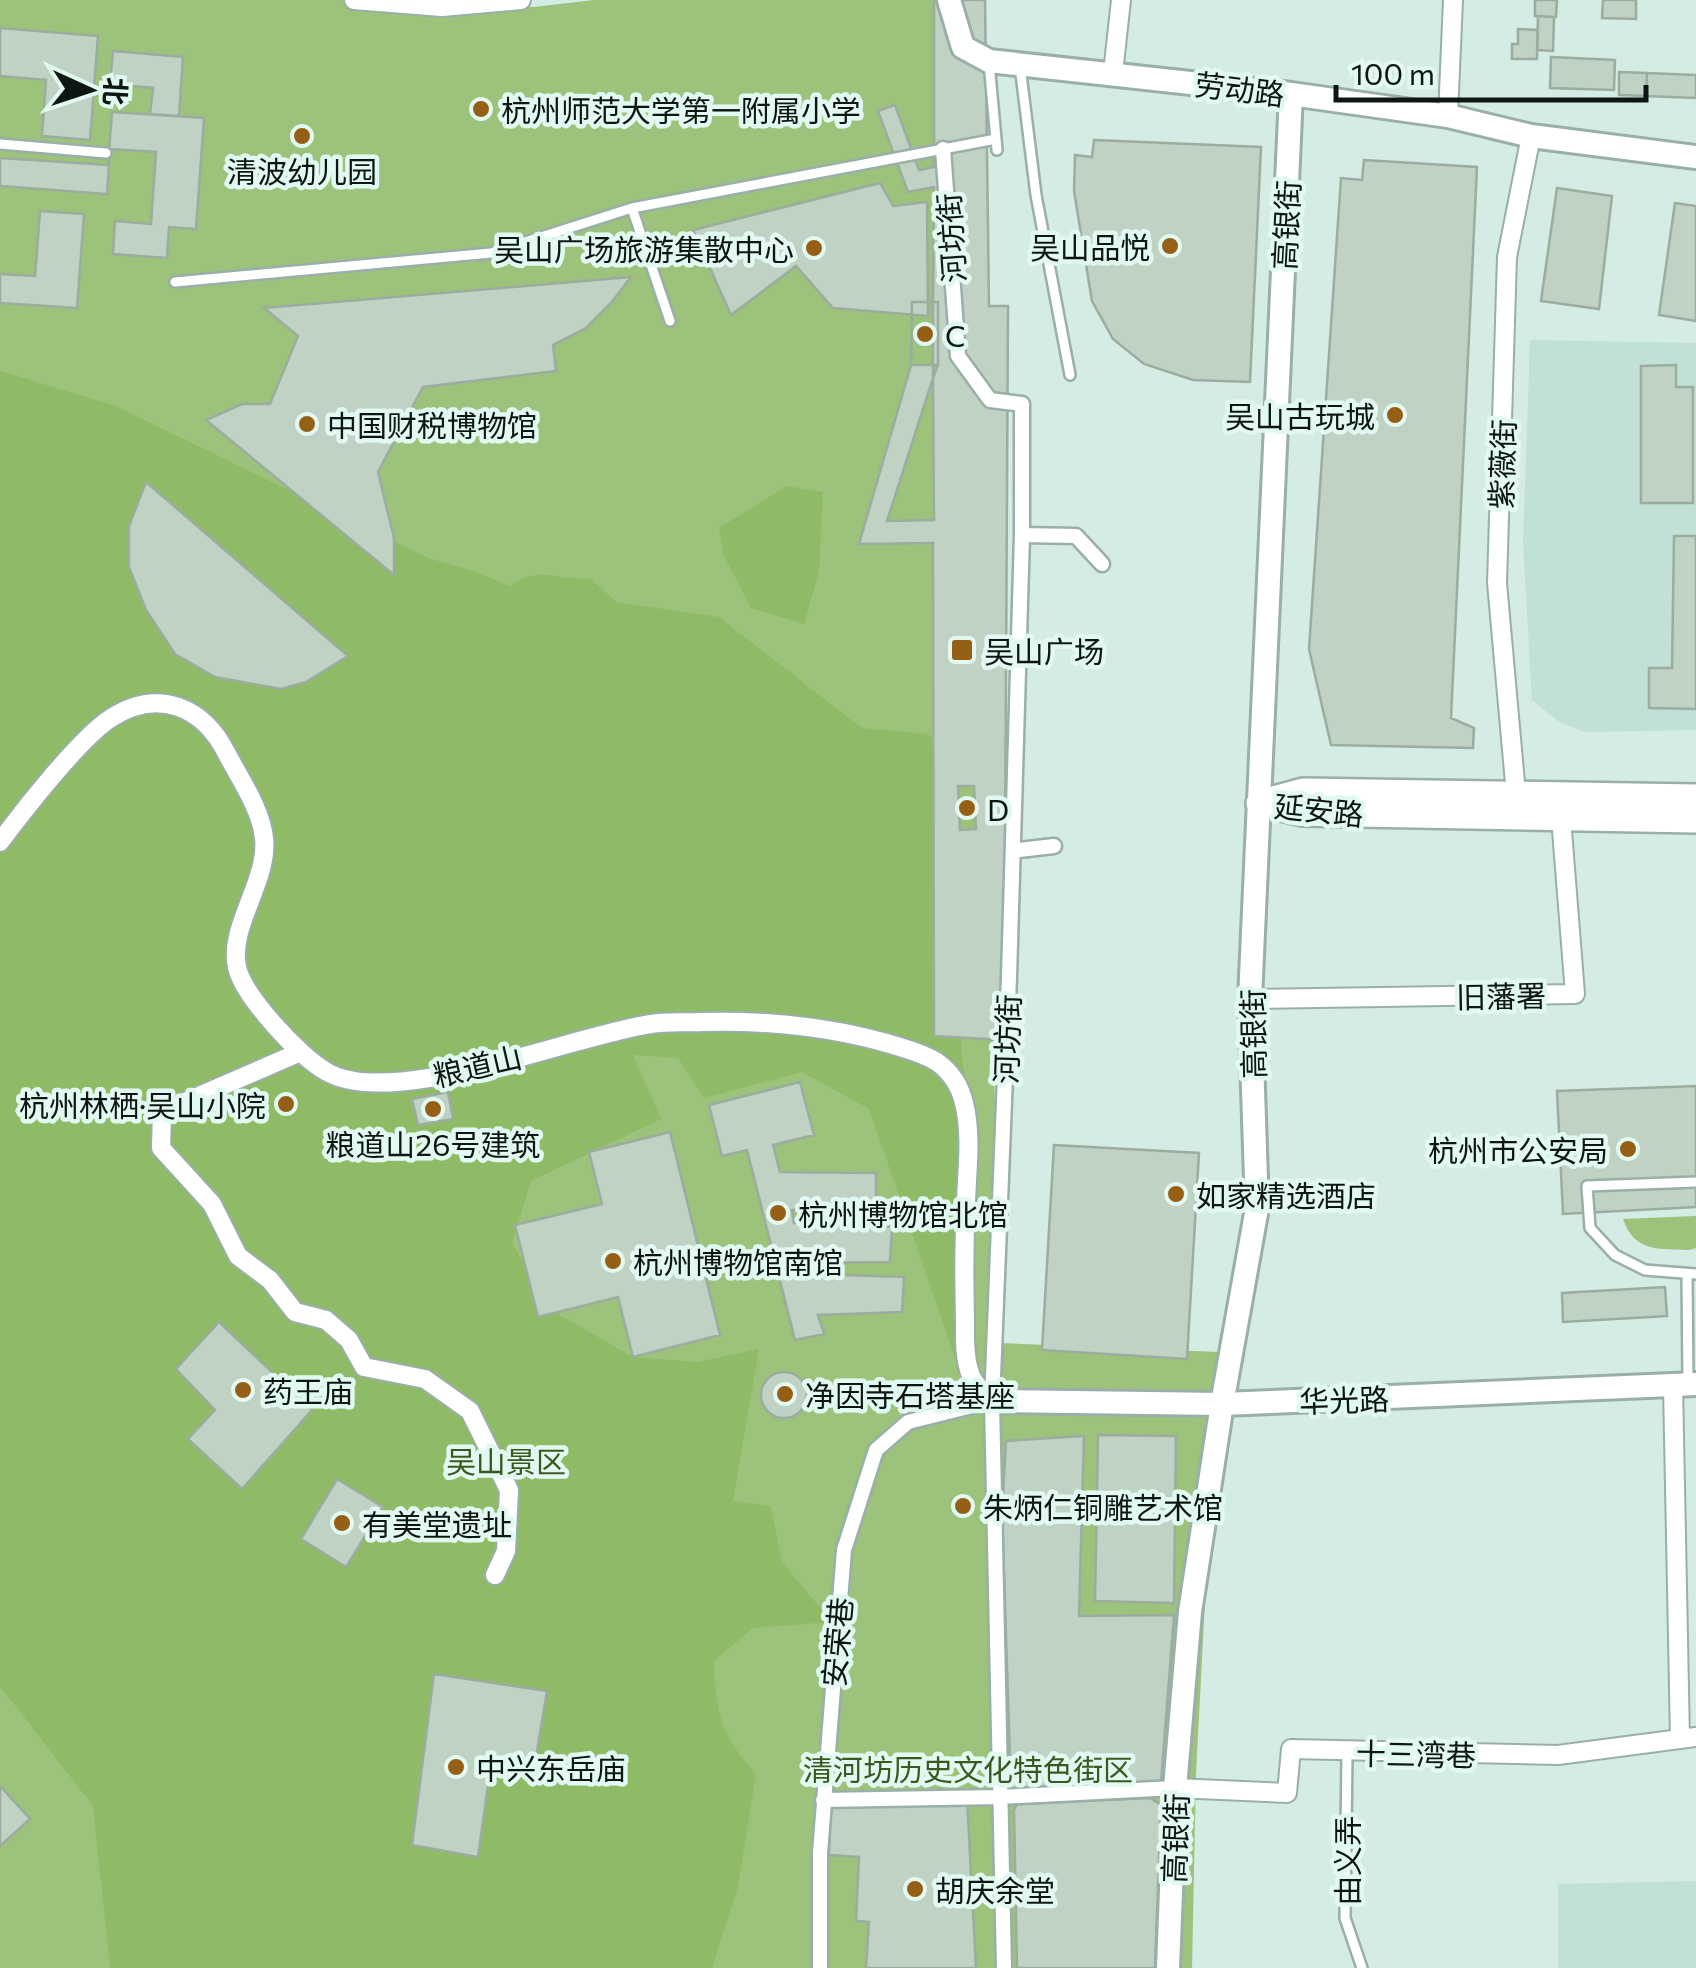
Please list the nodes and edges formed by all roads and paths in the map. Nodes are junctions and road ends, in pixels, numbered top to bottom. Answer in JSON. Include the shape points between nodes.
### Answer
{"nodes":[{"id":1,"x":354,"y":0,"type":"edge"},
{"id":2,"x":521,"y":0,"type":"edge"},
{"id":3,"x":948,"y":0,"type":"edge"},
{"id":4,"x":1120,"y":0,"type":"edge"},
{"id":5,"x":1453,"y":0,"type":"edge"},
{"id":6,"x":442,"y":3,"type":"edge"},
{"id":7,"x":989,"y":60,"type":"junction"},
{"id":8,"x":1020,"y":66,"type":"junction"},
{"id":9,"x":1114,"y":73,"type":"junction"},
{"id":10,"x":1292,"y":94,"type":"junction"},
{"id":11,"x":1448,"y":116,"type":"junction"},
{"id":12,"x":1530,"y":136,"type":"junction"},
{"id":13,"x":0,"y":144,"type":"edge"},
{"id":14,"x":943,"y":149,"type":"junction"},
{"id":15,"x":106,"y":153,"type":"dead end"},
{"id":16,"x":1696,"y":157,"type":"edge"},
{"id":17,"x":632,"y":208,"type":"junction"},
{"id":18,"x":175,"y":282,"type":"dead end"},
{"id":19,"x":670,"y":321,"type":"dead end"},
{"id":20,"x":1070,"y":376,"type":"dead end"},
{"id":21,"x":1022,"y":535,"type":"junction"},
{"id":22,"x":1102,"y":564,"type":"dead end"},
{"id":23,"x":1516,"y":794,"type":"junction"},
{"id":24,"x":1696,"y":797,"type":"edge"},
{"id":25,"x":1260,"y":803,"type":"junction"},
{"id":26,"x":1561,"y":818,"type":"junction"},
{"id":27,"x":1696,"y":820,"type":"edge"},
{"id":28,"x":0,"y":842,"type":"edge"},
{"id":29,"x":1054,"y":846,"type":"dead end"},
{"id":30,"x":1019,"y":850,"type":"dead end"},
{"id":31,"x":1250,"y":999,"type":"junction"},
{"id":32,"x":298,"y":1053,"type":"junction"},
{"id":33,"x":1696,"y":1182,"type":"edge"},
{"id":34,"x":1692,"y":1274,"type":"edge"},
{"id":35,"x":1686,"y":1384,"type":"edge"},
{"id":36,"x":992,"y":1401,"type":"junction"},
{"id":37,"x":1222,"y":1404,"type":"junction"},
{"id":38,"x":496,"y":1575,"type":"dead end"},
{"id":39,"x":1688,"y":1738,"type":"edge"},
{"id":40,"x":1347,"y":1752,"type":"junction"},
{"id":41,"x":1176,"y":1788,"type":"junction"},
{"id":42,"x":1000,"y":1797,"type":"junction"},
{"id":43,"x":823,"y":1800,"type":"junction"},
{"id":44,"x":820,"y":1968,"type":"edge"},
{"id":45,"x":1004,"y":1968,"type":"edge"},
{"id":46,"x":1168,"y":1968,"type":"edge"},
{"id":47,"x":1362,"y":1968,"type":"edge"}],
"edges":[{"from":1,"to":6,"type":"street"},
{"from":2,"to":6,"type":"street"},
{"from":3,"to":7,"type":"street","name":"劳动路","via":[[962,48]]},
{"from":4,"to":9,"type":"street"},
{"from":5,"to":11,"type":"street"},
{"from":7,"to":8,"type":"street","name":"劳动路"},
{"from":7,"to":14,"type":"lane","via":[[997,144]]},
{"from":8,"to":9,"type":"street","name":"劳动路"},
{"from":8,"to":20,"type":"lane"},
{"from":9,"to":10,"type":"street","name":"劳动路"},
{"from":10,"to":11,"type":"street","name":"劳动路"},
{"from":10,"to":25,"type":"street","name":"高银街"},
{"from":11,"to":12,"type":"street","name":"劳动路"},
{"from":12,"to":16,"type":"street","name":"劳动路"},
{"from":12,"to":23,"type":"street","name":"紫薇街","via":[[1507,257],[1497,584]]},
{"from":13,"to":15,"type":"lane"},
{"from":14,"to":17,"type":"lane"},
{"from":14,"to":21,"type":"street","name":"河坊街","via":[[958,356],[990,400],[1022,404]]},
{"from":17,"to":18,"type":"lane","via":[[490,253]]},
{"from":17,"to":19,"type":"lane"},
{"from":21,"to":22,"type":"street","via":[[1076,536]]},
{"from":21,"to":36,"type":"street","name":"河坊街"},
{"from":23,"to":24,"type":"main road","name":"延安路"},
{"from":23,"to":25,"type":"main road","name":"延安路","via":[[1303,791]]},
{"from":25,"to":26,"type":"main road","name":"延安路","via":[[1302,813]]},
{"from":25,"to":31,"type":"street","name":"高银街"},
{"from":26,"to":27,"type":"main road","name":"延安路"},
{"from":26,"to":31,"type":"street","name":"旧藩署","via":[[1575,994]]},
{"from":28,"to":32,"type":"street","name":"粮道山","via":[[106,721],[130,707],[156,704],[182,706],[204,720],[238,775],[264,838],[236,964],[246,990]]},
{"from":29,"to":30,"type":"street"},
{"from":31,"to":37,"type":"street","name":"高银街","via":[[1258,1208]]},
{"from":32,"to":36,"type":"street","name":"粮道山","via":[[330,1075],[391,1083],[652,1024],[757,1021],[850,1033],[936,1062],[953,1078],[967,1118],[966,1360],[973,1382]]},
{"from":32,"to":38,"type":"street","via":[[162,1112],[162,1148],[212,1204],[238,1256],[270,1280],[295,1312],[326,1320],[349,1340],[364,1368],[425,1379],[470,1411],[509,1490],[506,1550]]},
{"from":33,"to":34,"type":"lane","via":[[1587,1186],[1590,1228],[1615,1254],[1645,1270]]},
{"from":34,"to":35,"type":"lane"},
{"from":35,"to":37,"type":"street","name":"华光路"},
{"from":35,"to":39,"type":"street"},
{"from":36,"to":37,"type":"street","name":"华光路"},
{"from":36,"to":42,"type":"street","name":"河坊街"},
{"from":36,"to":43,"type":"street","name":"安荣巷","via":[[908,1422],[876,1450],[844,1550]]},
{"from":37,"to":41,"type":"street","name":"高银街","via":[[1190,1612]]},
{"from":39,"to":40,"type":"street","name":"十三湾巷","via":[[1558,1755]]},
{"from":40,"to":41,"type":"street","name":"十三湾巷","via":[[1291,1749],[1287,1793]]},
{"from":40,"to":47,"type":"lane","name":"由义弄","via":[[1345,1918]]},
{"from":41,"to":42,"type":"street"},
{"from":41,"to":46,"type":"street","name":"高银街"},
{"from":42,"to":43,"type":"street"},
{"from":42,"to":45,"type":"street","name":"河坊街"},
{"from":43,"to":44,"type":"street","name":"安荣巷"}]}
